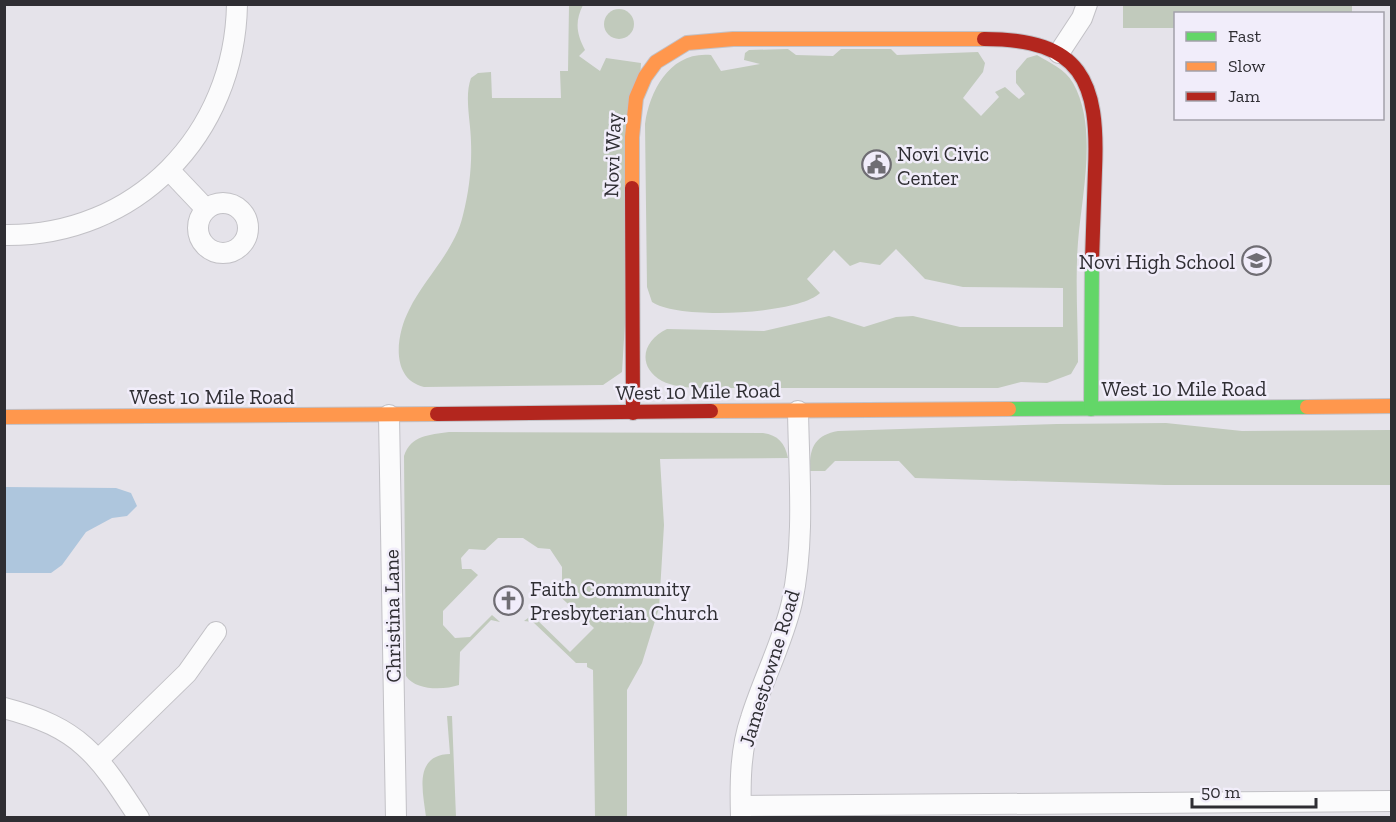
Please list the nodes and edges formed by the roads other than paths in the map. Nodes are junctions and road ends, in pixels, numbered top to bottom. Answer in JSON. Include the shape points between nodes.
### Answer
{"nodes":[{"id":1,"x":237,"y":4,"type":"edge"},
{"id":2,"x":1087,"y":4,"type":"edge"},
{"id":3,"x":1059,"y":53,"type":"junction"},
{"id":4,"x":170,"y":171,"type":"junction"},
{"id":5,"x":206,"y":209,"type":"dead end"},
{"id":6,"x":4,"y":235,"type":"edge"},
{"id":7,"x":1392,"y":406,"type":"edge"},
{"id":8,"x":1091,"y":409,"type":"junction"},
{"id":9,"x":798,"y":411,"type":"junction"},
{"id":10,"x":633,"y":413,"type":"junction"},
{"id":11,"x":389,"y":415,"type":"junction"},
{"id":12,"x":4,"y":417,"type":"edge"},
{"id":13,"x":216,"y":632,"type":"dead end"},
{"id":14,"x":4,"y":708,"type":"edge"},
{"id":15,"x":99,"y":759,"type":"junction"},
{"id":16,"x":1392,"y":801,"type":"edge"},
{"id":17,"x":741,"y":812,"type":"edge"},
{"id":18,"x":139,"y":818,"type":"edge"},
{"id":19,"x":396,"y":818,"type":"edge"}],
"edges":[{"from":1,"to":4,"type":"street","via":[[233,47],[216,102]]},
{"from":2,"to":3,"type":"street"},
{"from":3,"to":8,"type":"main road","via":[[1077,66],[1088,81],[1096,105]]},
{"from":3,"to":10,"type":"main road","name":"Novi Way","via":[[1024,41],[1001,39],[733,39],[687,43],[656,62],[636,98],[633,117]]},
{"from":4,"to":5,"type":"street"},
{"from":4,"to":6,"type":"street","via":[[109,212],[73,226]]},
{"from":7,"to":8,"type":"main road","name":"West 10 Mile Road"},
{"from":8,"to":9,"type":"main road","name":"West 10 Mile Road"},
{"from":9,"to":10,"type":"main road","name":"West 10 Mile Road"},
{"from":9,"to":17,"type":"street","name":"Jamestowne Road","via":[[800,520],[795,584],[783,632],[746,734],[741,763]]},
{"from":10,"to":11,"type":"main road","name":"West 10 Mile Road"},
{"from":11,"to":12,"type":"main road","name":"West 10 Mile Road"},
{"from":11,"to":19,"type":"street","name":"Christina Lane"},
{"from":13,"to":15,"type":"street","via":[[188,673]]},
{"from":14,"to":15,"type":"street","via":[[55,726]]},
{"from":15,"to":18,"type":"street"},
{"from":16,"to":17,"type":"street"}]}
